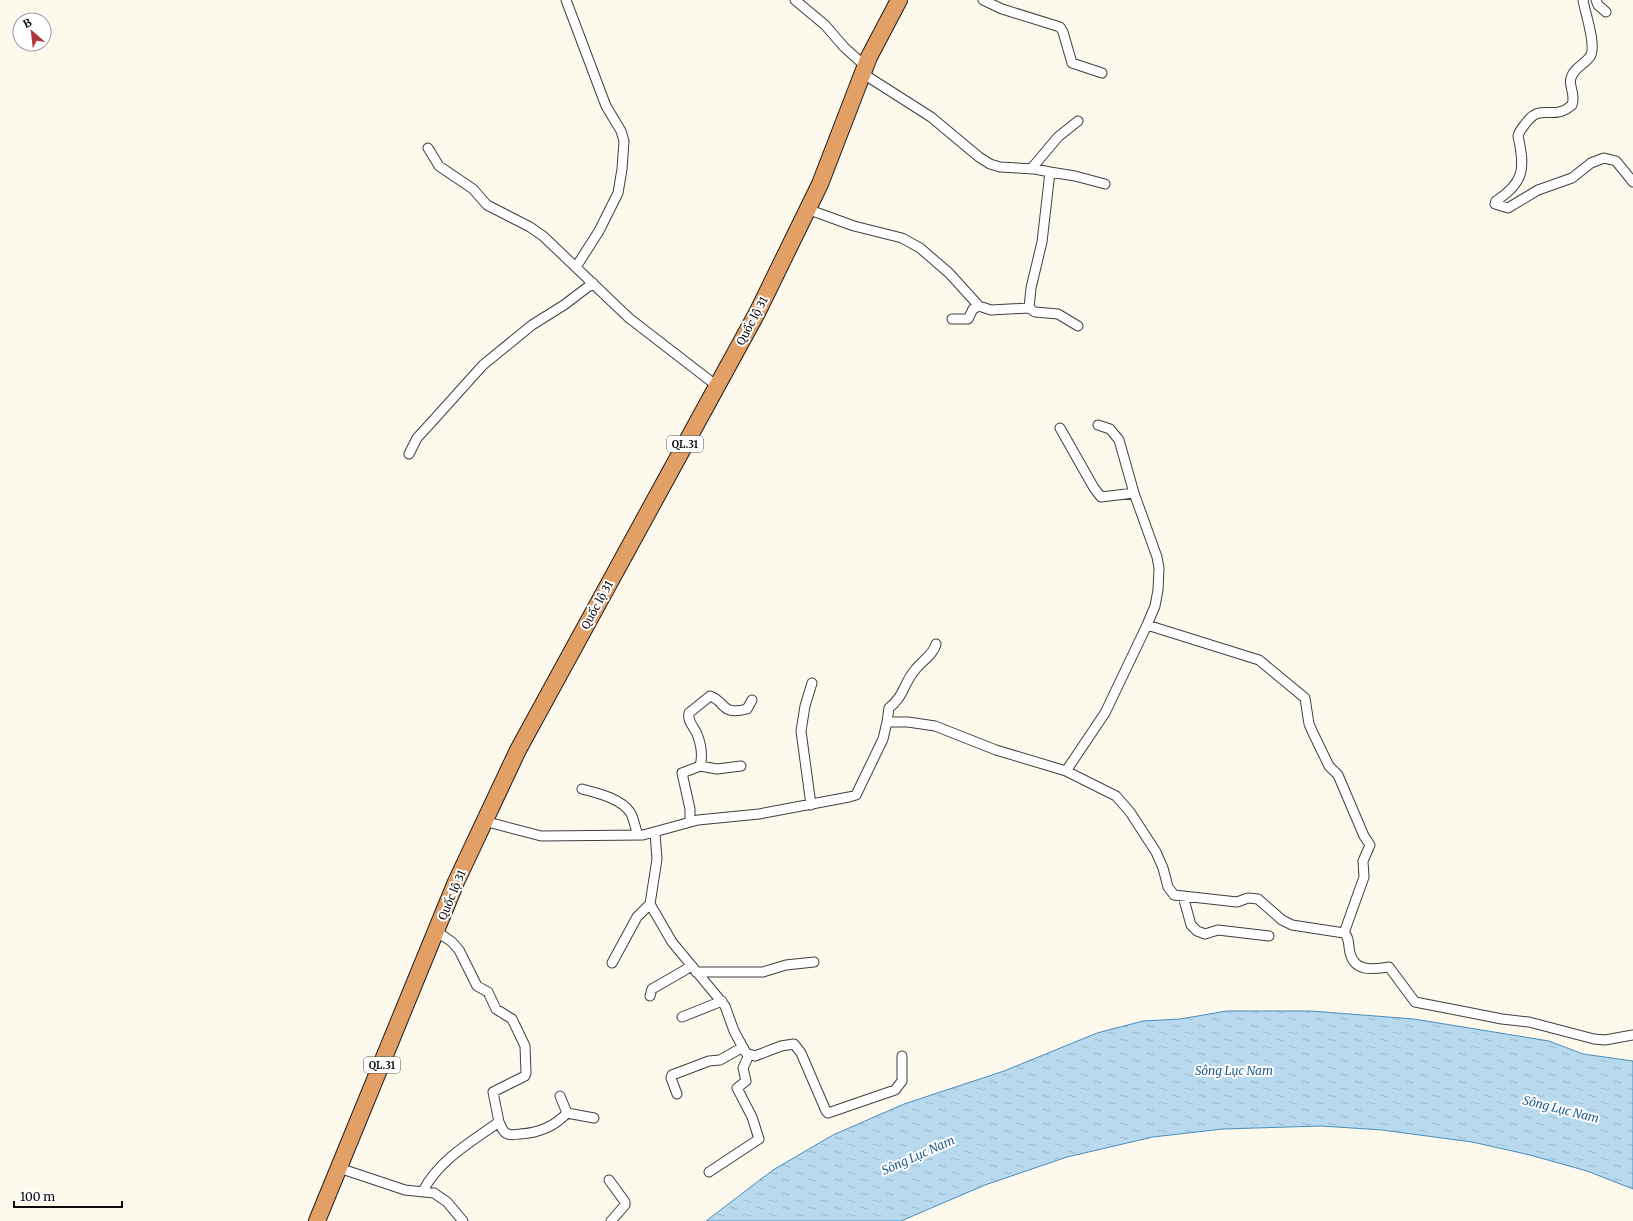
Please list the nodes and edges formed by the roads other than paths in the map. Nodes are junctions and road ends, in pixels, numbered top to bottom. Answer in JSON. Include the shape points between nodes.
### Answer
{"nodes":[{"id":1,"x":566,"y":0,"type":"edge"},
{"id":2,"x":795,"y":0,"type":"edge"},
{"id":3,"x":899,"y":0,"type":"edge"},
{"id":4,"x":983,"y":0,"type":"edge"},
{"id":5,"x":1583,"y":0,"type":"edge"},
{"id":6,"x":1596,"y":0,"type":"edge"},
{"id":7,"x":1606,"y":12,"type":"dead end"},
{"id":8,"x":864,"y":70,"type":"junction"},
{"id":9,"x":1102,"y":73,"type":"dead end"},
{"id":10,"x":1078,"y":121,"type":"dead end"},
{"id":11,"x":428,"y":148,"type":"dead end"},
{"id":12,"x":1031,"y":169,"type":"junction"},
{"id":13,"x":1050,"y":172,"type":"junction"},
{"id":14,"x":1633,"y":182,"type":"edge"},
{"id":15,"x":1105,"y":184,"type":"dead end"},
{"id":16,"x":807,"y":209,"type":"junction"},
{"id":17,"x":576,"y":267,"type":"junction"},
{"id":18,"x":593,"y":283,"type":"junction"},
{"id":19,"x":979,"y":306,"type":"junction"},
{"id":20,"x":1029,"y":308,"type":"junction"},
{"id":21,"x":952,"y":319,"type":"dead end"},
{"id":22,"x":1078,"y":326,"type":"dead end"},
{"id":23,"x":716,"y":386,"type":"junction"},
{"id":24,"x":1098,"y":425,"type":"dead end"},
{"id":25,"x":1060,"y":428,"type":"dead end"},
{"id":26,"x":409,"y":454,"type":"dead end"},
{"id":27,"x":1134,"y":494,"type":"junction"},
{"id":28,"x":1147,"y":625,"type":"junction"},
{"id":29,"x":936,"y":644,"type":"dead end"},
{"id":30,"x":812,"y":683,"type":"dead end"},
{"id":31,"x":752,"y":700,"type":"dead end"},
{"id":32,"x":887,"y":722,"type":"junction"},
{"id":33,"x":700,"y":766,"type":"junction"},
{"id":34,"x":741,"y":766,"type":"dead end"},
{"id":35,"x":1066,"y":772,"type":"junction"},
{"id":36,"x":582,"y":789,"type":"dead end"},
{"id":37,"x":810,"y":805,"type":"junction"},
{"id":38,"x":484,"y":821,"type":"junction"},
{"id":39,"x":690,"y":822,"type":"junction"},
{"id":40,"x":655,"y":833,"type":"junction"},
{"id":41,"x":638,"y":835,"type":"junction"},
{"id":42,"x":1183,"y":896,"type":"junction"},
{"id":43,"x":650,"y":904,"type":"junction"},
{"id":44,"x":436,"y":931,"type":"junction"},
{"id":45,"x":1344,"y":933,"type":"junction"},
{"id":46,"x":1269,"y":936,"type":"dead end"},
{"id":47,"x":814,"y":962,"type":"dead end"},
{"id":48,"x":612,"y":963,"type":"dead end"},
{"id":49,"x":694,"y":969,"type":"junction"},
{"id":50,"x":650,"y":996,"type":"dead end"},
{"id":51,"x":722,"y":1001,"type":"junction"},
{"id":52,"x":682,"y":1017,"type":"dead end"},
{"id":53,"x":1633,"y":1035,"type":"edge"},
{"id":54,"x":742,"y":1047,"type":"junction"},
{"id":55,"x":749,"y":1055,"type":"junction"},
{"id":56,"x":902,"y":1056,"type":"dead end"},
{"id":57,"x":677,"y":1094,"type":"dead end"},
{"id":58,"x":560,"y":1096,"type":"dead end"},
{"id":59,"x":567,"y":1113,"type":"junction"},
{"id":60,"x":594,"y":1118,"type":"dead end"},
{"id":61,"x":499,"y":1122,"type":"junction"},
{"id":62,"x":339,"y":1168,"type":"junction"},
{"id":63,"x":708,"y":1172,"type":"dead end"},
{"id":64,"x":609,"y":1180,"type":"dead end"},
{"id":65,"x":423,"y":1191,"type":"junction"},
{"id":66,"x":317,"y":1221,"type":"edge"},
{"id":67,"x":463,"y":1221,"type":"edge"},
{"id":68,"x":611,"y":1221,"type":"edge"}],
"edges":[{"from":1,"to":17,"type":"street","via":[[606,106],[624,141],[618,193],[599,231]]},
{"from":2,"to":8,"type":"street","via":[[825,25]]},
{"from":3,"to":8,"type":"highway","name":"Quốc lộ 31","number":"QL.31"},
{"from":4,"to":9,"type":"street","via":[[1002,9],[1060,27],[1072,63]]},
{"from":5,"to":14,"type":"street","via":[[1592,44],[1591,54],[1571,76],[1574,90],[1572,105],[1563,112],[1541,112],[1529,118],[1518,136],[1522,175],[1513,189],[1495,204],[1508,208],[1538,190],[1572,178],[1591,163],[1604,158],[1616,161]]},
{"from":6,"to":7,"type":"street"},
{"from":8,"to":12,"type":"street","via":[[931,117],[990,164]]},
{"from":8,"to":16,"type":"highway","name":"Quốc lộ 31","number":"QL.31","via":[[820,184]]},
{"from":10,"to":12,"type":"street","via":[[1058,138]]},
{"from":11,"to":17,"type":"street","via":[[439,166],[473,189],[487,205],[543,236]]},
{"from":12,"to":13,"type":"street"},
{"from":13,"to":15,"type":"street"},
{"from":13,"to":20,"type":"street","via":[[1042,242]]},
{"from":16,"to":19,"type":"street","via":[[854,226],[902,238],[920,248],[949,273]]},
{"from":16,"to":23,"type":"highway","name":"Quốc lộ 31","number":"QL.31","via":[[757,313]]},
{"from":17,"to":18,"type":"street"},
{"from":18,"to":23,"type":"street","via":[[629,318]]},
{"from":18,"to":26,"type":"street","via":[[532,325],[483,365],[417,438]]},
{"from":19,"to":20,"type":"street","via":[[999,310]]},
{"from":19,"to":21,"type":"street","via":[[973,309],[968,319]]},
{"from":20,"to":22,"type":"street","via":[[1035,312],[1058,314]]},
{"from":23,"to":38,"type":"highway","name":"Quốc lộ 31","number":"QL.31","via":[[522,743]]},
{"from":24,"to":27,"type":"street","via":[[1110,429],[1117,435]]},
{"from":25,"to":27,"type":"street","via":[[1101,497]]},
{"from":27,"to":28,"type":"street","via":[[1159,568],[1157,597]]},
{"from":28,"to":35,"type":"street","via":[[1105,713]]},
{"from":28,"to":45,"type":"street","via":[[1259,660],[1306,698],[1309,724],[1329,766],[1338,775],[1370,845],[1363,861],[1364,877]]},
{"from":29,"to":32,"type":"street","via":[[934,650],[914,671],[897,702],[889,708]]},
{"from":30,"to":37,"type":"street","via":[[801,731]]},
{"from":31,"to":33,"type":"street","via":[[747,709],[732,710],[723,707],[710,696],[689,713],[702,755]]},
{"from":32,"to":35,"type":"street","via":[[935,726],[996,750]]},
{"from":32,"to":37,"type":"street","via":[[883,739],[856,795]]},
{"from":33,"to":34,"type":"street","via":[[717,769]]},
{"from":33,"to":39,"type":"street","via":[[682,773],[690,809]]},
{"from":35,"to":42,"type":"street","via":[[1091,782],[1121,800],[1156,852],[1170,891],[1174,895]]},
{"from":36,"to":41,"type":"street","via":[[613,799],[626,807]]},
{"from":37,"to":39,"type":"street"},
{"from":38,"to":41,"type":"street","via":[[540,836]]},
{"from":38,"to":44,"type":"highway","name":"Quốc lộ 31","number":"QL.31"},
{"from":39,"to":40,"type":"street"},
{"from":40,"to":41,"type":"street"},
{"from":40,"to":43,"type":"street","via":[[657,859]]},
{"from":42,"to":45,"type":"street","via":[[1237,902],[1248,898],[1258,899],[1282,920],[1292,925]]},
{"from":42,"to":46,"type":"street","via":[[1191,925],[1197,931],[1205,934],[1218,930]]},
{"from":43,"to":48,"type":"street","via":[[637,917]]},
{"from":43,"to":49,"type":"street","via":[[672,942]]},
{"from":44,"to":61,"type":"street","via":[[459,950],[477,986],[488,992],[496,1009],[512,1019],[525,1046],[526,1074],[493,1092]]},
{"from":44,"to":62,"type":"highway","name":"Quốc lộ 31","number":"QL.31"},
{"from":45,"to":53,"type":"street","via":[[1356,963],[1364,969],[1389,967],[1413,1000],[1419,1004],[1529,1022],[1594,1039],[1605,1040]]},
{"from":47,"to":49,"type":"street","via":[[786,965],[763,972]]},
{"from":49,"to":50,"type":"street","via":[[652,989]]},
{"from":49,"to":51,"type":"street"},
{"from":51,"to":52,"type":"street"},
{"from":51,"to":54,"type":"street"},
{"from":54,"to":55,"type":"street"},
{"from":54,"to":57,"type":"street","via":[[720,1060],[709,1061],[672,1075]]},
{"from":55,"to":56,"type":"street","via":[[755,1056],[794,1044],[801,1053],[828,1113],[895,1090],[902,1081]]},
{"from":55,"to":63,"type":"street","via":[[743,1068],[746,1081],[737,1088],[752,1117],[759,1139]]},
{"from":58,"to":59,"type":"street"},
{"from":59,"to":60,"type":"street"},
{"from":59,"to":61,"type":"street","via":[[534,1134],[509,1135]]},
{"from":61,"to":65,"type":"street","via":[[444,1163],[430,1178]]},
{"from":62,"to":65,"type":"street","via":[[405,1190]]},
{"from":62,"to":66,"type":"highway","name":"Quốc lộ 31","number":"QL.31"},
{"from":64,"to":68,"type":"street","via":[[625,1205]]},
{"from":65,"to":67,"type":"street","via":[[438,1196]]}]}
